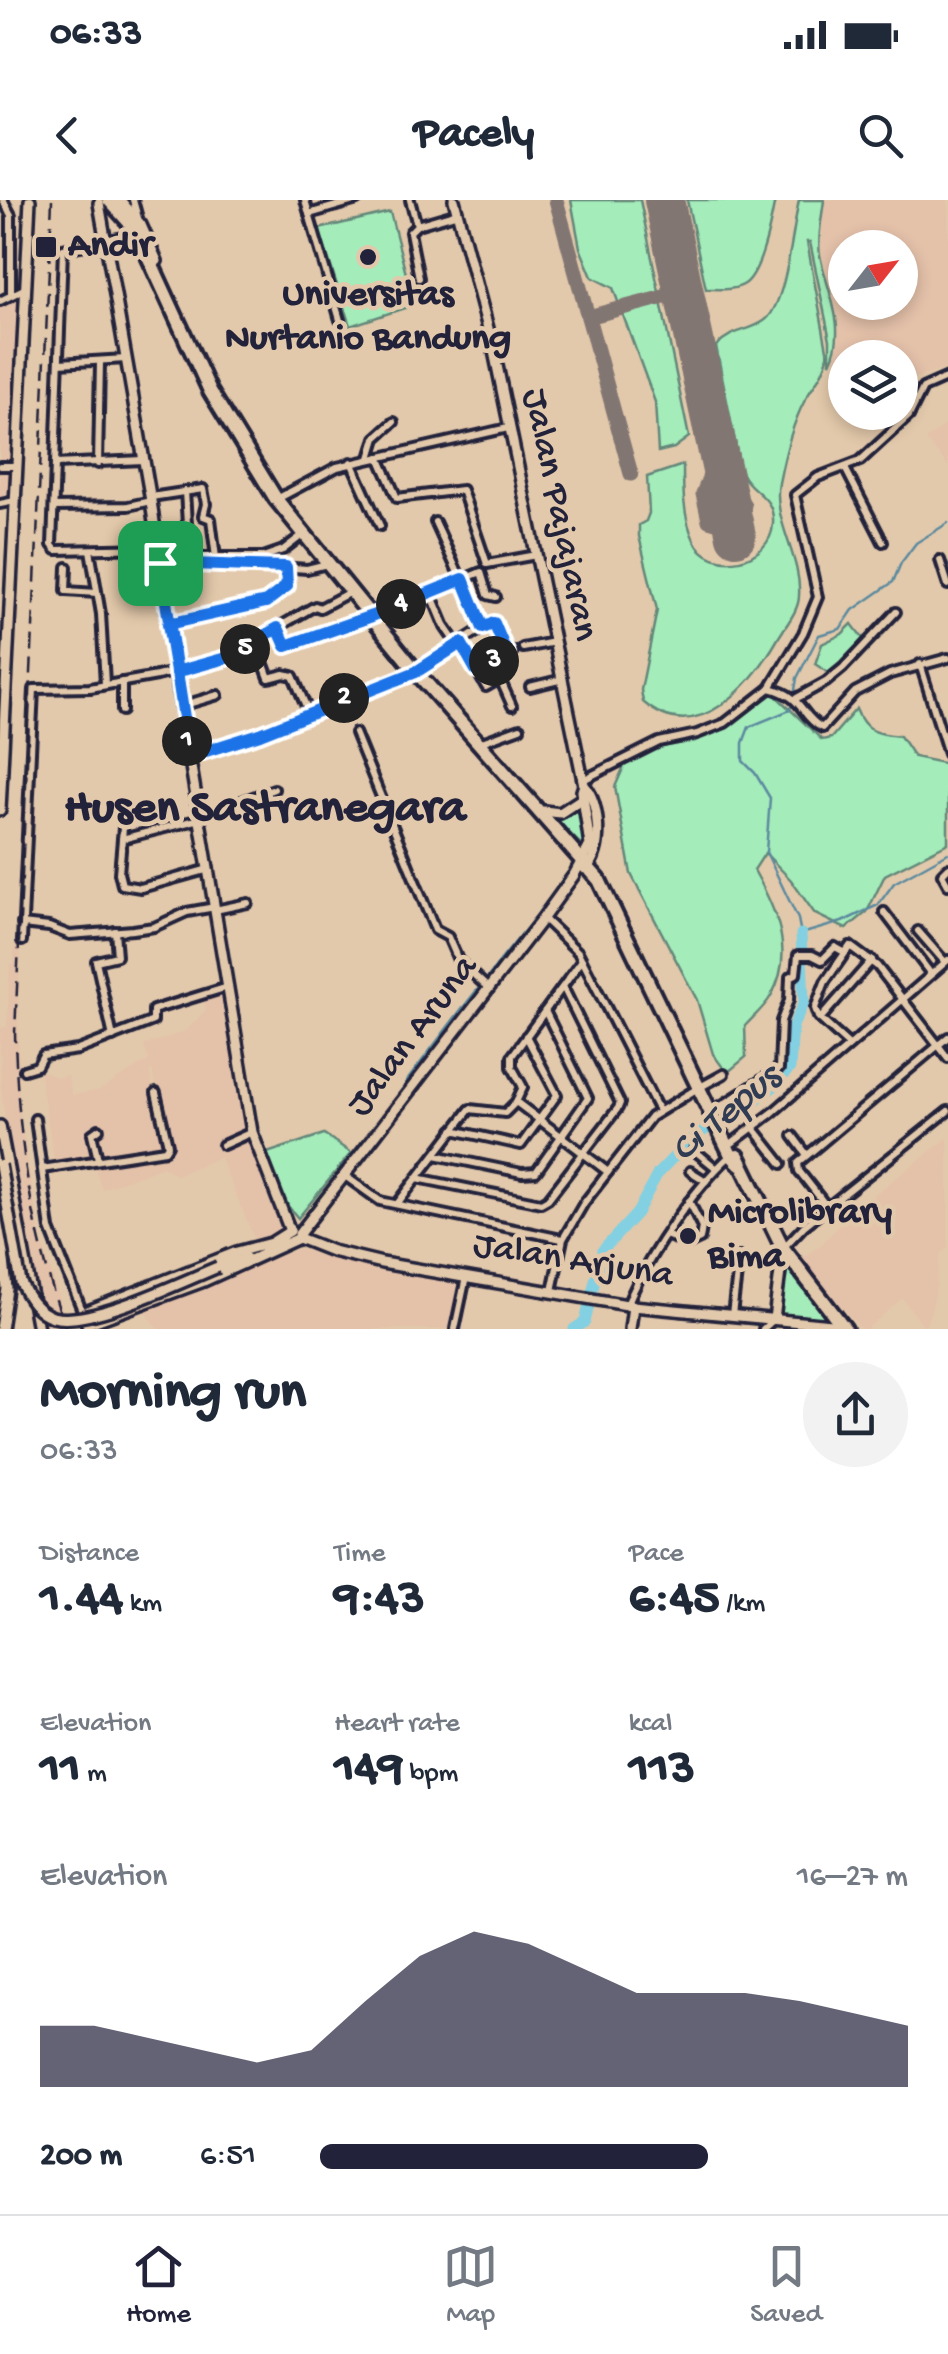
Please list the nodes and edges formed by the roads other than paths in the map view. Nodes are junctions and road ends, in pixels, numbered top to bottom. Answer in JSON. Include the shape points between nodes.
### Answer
{"nodes":[{"id":1,"x":4,"y":200,"type":"edge"},
{"id":2,"x":30,"y":200,"type":"edge"},
{"id":3,"x":120,"y":200,"type":"edge"},
{"id":4,"x":134,"y":200,"type":"edge"},
{"id":5,"x":304,"y":200,"type":"edge"},
{"id":6,"x":358,"y":200,"type":"edge"},
{"id":7,"x":410,"y":200,"type":"edge"},
{"id":8,"x":454,"y":200,"type":"edge"},
{"id":9,"x":100,"y":201,"type":"edge"},
{"id":10,"x":458,"y":213,"type":"junction"},
{"id":11,"x":309,"y":214,"type":"junction"},
{"id":12,"x":138,"y":219,"type":"junction"},
{"id":13,"x":417,"y":225,"type":"junction"},
{"id":14,"x":133,"y":236,"type":"junction"},
{"id":15,"x":108,"y":241,"type":"junction"},
{"id":16,"x":419,"y":278,"type":"dead end"},
{"id":17,"x":27,"y":287,"type":"junction"},
{"id":18,"x":11,"y":295,"type":"junction"},
{"id":19,"x":0,"y":300,"type":"edge"},
{"id":20,"x":340,"y":320,"type":"dead end"},
{"id":21,"x":185,"y":340,"type":"junction"},
{"id":22,"x":126,"y":359,"type":"junction"},
{"id":23,"x":100,"y":362,"type":"junction"},
{"id":24,"x":59,"y":363,"type":"junction"},
{"id":25,"x":948,"y":377,"type":"edge"},
{"id":26,"x":394,"y":422,"type":"dead end"},
{"id":27,"x":508,"y":428,"type":"junction"},
{"id":28,"x":375,"y":458,"type":"junction"},
{"id":29,"x":143,"y":460,"type":"junction"},
{"id":30,"x":351,"y":462,"type":"junction"},
{"id":31,"x":56,"y":464,"type":"junction"},
{"id":32,"x":98,"y":464,"type":"junction"},
{"id":33,"x":0,"y":466,"type":"edge"},
{"id":34,"x":17,"y":466,"type":"junction"},
{"id":35,"x":845,"y":468,"type":"junction"},
{"id":36,"x":186,"y":491,"type":"junction"},
{"id":37,"x":151,"y":499,"type":"junction"},
{"id":38,"x":16,"y":500,"type":"junction"},
{"id":39,"x":276,"y":500,"type":"junction"},
{"id":40,"x":0,"y":504,"type":"edge"},
{"id":41,"x":54,"y":507,"type":"junction"},
{"id":42,"x":435,"y":522,"type":"dead end"},
{"id":43,"x":380,"y":526,"type":"dead end"},
{"id":44,"x":304,"y":533,"type":"junction"},
{"id":45,"x":883,"y":542,"type":"dead end"},
{"id":46,"x":90,"y":550,"type":"junction"},
{"id":47,"x":536,"y":555,"type":"junction"},
{"id":48,"x":158,"y":556,"type":"junction"},
{"id":49,"x":189,"y":558,"type":"junction"},
{"id":50,"x":216,"y":558,"type":"junction"},
{"id":51,"x":15,"y":560,"type":"junction"},
{"id":52,"x":940,"y":560,"type":"dead end"},
{"id":53,"x":0,"y":564,"type":"edge"},
{"id":54,"x":327,"y":564,"type":"junction"},
{"id":55,"x":286,"y":567,"type":"junction"},
{"id":56,"x":67,"y":568,"type":"dead end"},
{"id":57,"x":463,"y":579,"type":"junction"},
{"id":58,"x":948,"y":585,"type":"edge"},
{"id":59,"x":430,"y":591,"type":"junction"},
{"id":60,"x":350,"y":592,"type":"junction"},
{"id":61,"x":97,"y":594,"type":"junction"},
{"id":62,"x":496,"y":597,"type":"dead end"},
{"id":63,"x":896,"y":612,"type":"dead end"},
{"id":64,"x":12,"y":616,"type":"junction"},
{"id":65,"x":372,"y":616,"type":"junction"},
{"id":66,"x":0,"y":617,"type":"edge"},
{"id":67,"x":168,"y":624,"type":"junction"},
{"id":68,"x":278,"y":628,"type":"junction"},
{"id":69,"x":483,"y":628,"type":"junction"},
{"id":70,"x":555,"y":642,"type":"junction"},
{"id":71,"x":256,"y":643,"type":"junction"},
{"id":72,"x":460,"y":644,"type":"junction"},
{"id":73,"x":523,"y":648,"type":"dead end"},
{"id":74,"x":572,"y":656,"type":"dead end"},
{"id":75,"x":559,"y":658,"type":"junction"},
{"id":76,"x":948,"y":658,"type":"edge"},
{"id":77,"x":920,"y":664,"type":"junction"},
{"id":78,"x":476,"y":670,"type":"junction"},
{"id":79,"x":176,"y":672,"type":"junction"},
{"id":80,"x":416,"y":672,"type":"junction"},
{"id":81,"x":563,"y":679,"type":"junction"},
{"id":82,"x":122,"y":682,"type":"junction"},
{"id":83,"x":105,"y":684,"type":"junction"},
{"id":84,"x":530,"y":687,"type":"dead end"},
{"id":85,"x":770,"y":688,"type":"junction"},
{"id":86,"x":218,"y":695,"type":"dead end"},
{"id":87,"x":794,"y":697,"type":"junction"},
{"id":88,"x":182,"y":706,"type":"junction"},
{"id":89,"x":512,"y":706,"type":"dead end"},
{"id":90,"x":3,"y":710,"type":"edge"},
{"id":91,"x":122,"y":711,"type":"dead end"},
{"id":92,"x":309,"y":713,"type":"junction"},
{"id":93,"x":520,"y":728,"type":"dead end"},
{"id":94,"x":354,"y":733,"type":"dead end"},
{"id":95,"x":479,"y":744,"type":"junction"},
{"id":96,"x":948,"y":754,"type":"edge"},
{"id":97,"x":190,"y":756,"type":"junction"},
{"id":98,"x":584,"y":782,"type":"junction"},
{"id":99,"x":274,"y":789,"type":"dead end"},
{"id":100,"x":523,"y":792,"type":"junction"},
{"id":101,"x":583,"y":798,"type":"junction"},
{"id":102,"x":125,"y":805,"type":"dead end"},
{"id":103,"x":0,"y":810,"type":"edge"},
{"id":104,"x":544,"y":811,"type":"junction"},
{"id":105,"x":201,"y":818,"type":"junction"},
{"id":106,"x":122,"y":839,"type":"junction"},
{"id":107,"x":587,"y":862,"type":"junction"},
{"id":108,"x":948,"y":868,"type":"edge"},
{"id":109,"x":209,"y":869,"type":"junction"},
{"id":110,"x":948,"y":885,"type":"edge"},
{"id":111,"x":248,"y":903,"type":"dead end"},
{"id":112,"x":215,"y":908,"type":"junction"},
{"id":113,"x":884,"y":912,"type":"dead end"},
{"id":114,"x":543,"y":918,"type":"junction"},
{"id":115,"x":22,"y":924,"type":"junction"},
{"id":116,"x":918,"y":930,"type":"dead end"},
{"id":117,"x":115,"y":931,"type":"junction"},
{"id":118,"x":22,"y":942,"type":"dead end"},
{"id":119,"x":844,"y":952,"type":"junction"},
{"id":120,"x":582,"y":960,"type":"junction"},
{"id":121,"x":872,"y":960,"type":"junction"},
{"id":122,"x":946,"y":961,"type":"edge"},
{"id":123,"x":931,"y":974,"type":"junction"},
{"id":124,"x":488,"y":986,"type":"junction"},
{"id":125,"x":228,"y":987,"type":"junction"},
{"id":126,"x":563,"y":987,"type":"junction"},
{"id":127,"x":901,"y":1000,"type":"junction"},
{"id":128,"x":545,"y":1011,"type":"junction"},
{"id":129,"x":820,"y":1019,"type":"junction"},
{"id":130,"x":113,"y":1036,"type":"junction"},
{"id":131,"x":526,"y":1036,"type":"junction"},
{"id":132,"x":948,"y":1038,"type":"edge"},
{"id":133,"x":849,"y":1045,"type":"junction"},
{"id":134,"x":938,"y":1045,"type":"junction"},
{"id":135,"x":948,"y":1058,"type":"edge"},
{"id":136,"x":24,"y":1070,"type":"dead end"},
{"id":137,"x":724,"y":1074,"type":"dead end"},
{"id":138,"x":701,"y":1087,"type":"junction"},
{"id":139,"x":156,"y":1093,"type":"dead end"},
{"id":140,"x":516,"y":1102,"type":"junction"},
{"id":141,"x":659,"y":1111,"type":"junction"},
{"id":142,"x":948,"y":1111,"type":"edge"},
{"id":143,"x":718,"y":1119,"type":"junction"},
{"id":144,"x":35,"y":1120,"type":"dead end"},
{"id":145,"x":541,"y":1121,"type":"junction"},
{"id":146,"x":0,"y":1126,"type":"edge"},
{"id":147,"x":753,"y":1127,"type":"junction"},
{"id":148,"x":99,"y":1130,"type":"dead end"},
{"id":149,"x":454,"y":1130,"type":"junction"},
{"id":150,"x":252,"y":1132,"type":"junction"},
{"id":151,"x":792,"y":1136,"type":"dead end"},
{"id":152,"x":562,"y":1137,"type":"junction"},
{"id":153,"x":223,"y":1145,"type":"dead end"},
{"id":154,"x":694,"y":1150,"type":"dead end"},
{"id":155,"x":583,"y":1153,"type":"junction"},
{"id":156,"x":435,"y":1154,"type":"junction"},
{"id":157,"x":734,"y":1154,"type":"junction"},
{"id":158,"x":807,"y":1155,"type":"junction"},
{"id":159,"x":98,"y":1159,"type":"junction"},
{"id":160,"x":782,"y":1164,"type":"dead end"},
{"id":161,"x":0,"y":1165,"type":"edge"},
{"id":162,"x":716,"y":1168,"type":"junction"},
{"id":163,"x":42,"y":1169,"type":"junction"},
{"id":164,"x":690,"y":1171,"type":"dead end"},
{"id":165,"x":608,"y":1172,"type":"junction"},
{"id":166,"x":346,"y":1176,"type":"junction"},
{"id":167,"x":417,"y":1178,"type":"junction"},
{"id":168,"x":706,"y":1181,"type":"junction"},
{"id":169,"x":689,"y":1201,"type":"junction"},
{"id":170,"x":397,"y":1204,"type":"junction"},
{"id":171,"x":828,"y":1208,"type":"junction"},
{"id":172,"x":0,"y":1222,"type":"edge"},
{"id":173,"x":294,"y":1236,"type":"junction"},
{"id":174,"x":668,"y":1236,"type":"junction"},
{"id":175,"x":563,"y":1239,"type":"junction"},
{"id":176,"x":783,"y":1248,"type":"junction"},
{"id":177,"x":252,"y":1254,"type":"junction"},
{"id":178,"x":740,"y":1257,"type":"dead end"},
{"id":179,"x":466,"y":1276,"type":"junction"},
{"id":180,"x":552,"y":1290,"type":"junction"},
{"id":181,"x":3,"y":1305,"type":"edge"},
{"id":182,"x":630,"y":1305,"type":"junction"},
{"id":183,"x":83,"y":1313,"type":"junction"},
{"id":184,"x":732,"y":1316,"type":"junction"},
{"id":185,"x":744,"y":1316,"type":"junction"},
{"id":186,"x":774,"y":1319,"type":"junction"},
{"id":187,"x":802,"y":1325,"type":"edge"},
{"id":188,"x":88,"y":1326,"type":"edge"},
{"id":189,"x":844,"y":1327,"type":"edge"},
{"id":190,"x":1,"y":1329,"type":"edge"},
{"id":191,"x":38,"y":1329,"type":"edge"},
{"id":192,"x":455,"y":1329,"type":"edge"},
{"id":193,"x":630,"y":1329,"type":"edge"},
{"id":194,"x":747,"y":1329,"type":"edge"},
{"id":195,"x":763,"y":1329,"type":"edge"}],
"edges":[{"from":1,"to":18,"type":"street","via":[[11,215]]},
{"from":2,"to":17,"type":"main road"},
{"from":3,"to":12,"type":"main road"},
{"from":4,"to":12,"type":"street"},
{"from":5,"to":11,"type":"street"},
{"from":6,"to":11,"type":"street"},
{"from":7,"to":13,"type":"street"},
{"from":8,"to":10,"type":"main road","name":"Jalan Pajajaran"},
{"from":9,"to":14,"type":"main road"},
{"from":9,"to":15,"type":"main road"},
{"from":9,"to":21,"type":"highway","via":[[136,230]]},
{"from":10,"to":13,"type":"street"},
{"from":10,"to":27,"type":"main road","name":"Jalan Pajajaran"},
{"from":11,"to":20,"type":"street"},
{"from":12,"to":21,"type":"main road"},
{"from":13,"to":16,"type":"street","via":[[409,236]]},
{"from":14,"to":15,"type":"main road"},
{"from":14,"to":21,"type":"main road"},
{"from":15,"to":22,"type":"main road"},
{"from":15,"to":24,"type":"street","via":[[63,249]]},
{"from":17,"to":18,"type":"street"},
{"from":17,"to":34,"type":"main road"},
{"from":18,"to":19,"type":"street"},
{"from":21,"to":39,"type":"highway"},
{"from":22,"to":23,"type":"street"},
{"from":22,"to":29,"type":"main road"},
{"from":23,"to":24,"type":"street"},
{"from":23,"to":32,"type":"street"},
{"from":24,"to":31,"type":"street"},
{"from":25,"to":35,"type":"street","via":[[923,388],[908,416]]},
{"from":26,"to":28,"type":"street","via":[[376,438]]},
{"from":27,"to":28,"type":"street"},
{"from":27,"to":47,"type":"main road","name":"Jalan Pajajaran"},
{"from":28,"to":30,"type":"street"},
{"from":28,"to":47,"type":"street","via":[[397,498],[462,490],[487,564]]},
{"from":29,"to":32,"type":"street"},
{"from":29,"to":37,"type":"main road"},
{"from":30,"to":39,"type":"street"},
{"from":30,"to":43,"type":"street"},
{"from":31,"to":32,"type":"street"},
{"from":31,"to":41,"type":"street"},
{"from":33,"to":34,"type":"street"},
{"from":34,"to":38,"type":"main road"},
{"from":35,"to":45,"type":"street"},
{"from":35,"to":85,"type":"street","via":[[795,495],[818,598]]},
{"from":36,"to":37,"type":"street"},
{"from":36,"to":49,"type":"street"},
{"from":36,"to":50,"type":"street","via":[[204,491],[203,516],[211,519]]},
{"from":37,"to":41,"type":"street","via":[[128,506]]},
{"from":37,"to":48,"type":"main road"},
{"from":38,"to":40,"type":"street"},
{"from":38,"to":51,"type":"main road"},
{"from":39,"to":44,"type":"highway"},
{"from":41,"to":46,"type":"street","via":[[54,549]]},
{"from":42,"to":57,"type":"street"},
{"from":44,"to":50,"type":"street","via":[[270,556]]},
{"from":44,"to":54,"type":"highway"},
{"from":46,"to":48,"type":"street"},
{"from":46,"to":61,"type":"street"},
{"from":47,"to":70,"type":"main road","name":"Jalan Pajajaran"},
{"from":48,"to":49,"type":"street"},
{"from":48,"to":55,"type":"street"},
{"from":48,"to":67,"type":"main road"},
{"from":49,"to":50,"type":"street"},
{"from":51,"to":53,"type":"street"},
{"from":51,"to":64,"type":"main road"},
{"from":52,"to":58,"type":"street"},
{"from":54,"to":55,"type":"street"},
{"from":54,"to":60,"type":"highway"},
{"from":55,"to":67,"type":"street","via":[[287,586],[266,602]]},
{"from":56,"to":61,"type":"street","via":[[66,592]]},
{"from":57,"to":59,"type":"street"},
{"from":57,"to":62,"type":"street","via":[[480,572],[488,595]]},
{"from":57,"to":69,"type":"street"},
{"from":59,"to":65,"type":"street"},
{"from":59,"to":72,"type":"street"},
{"from":60,"to":65,"type":"highway"},
{"from":60,"to":68,"type":"street"},
{"from":61,"to":83,"type":"street"},
{"from":63,"to":87,"type":"street","via":[[835,675]]},
{"from":64,"to":66,"type":"street"},
{"from":64,"to":90,"type":"main road"},
{"from":65,"to":68,"type":"street","via":[[286,646]]},
{"from":65,"to":80,"type":"highway"},
{"from":67,"to":79,"type":"main road"},
{"from":68,"to":71,"type":"street"},
{"from":69,"to":72,"type":"street"},
{"from":69,"to":78,"type":"street","via":[[494,623],[510,653]]},
{"from":70,"to":73,"type":"street"},
{"from":70,"to":75,"type":"main road","name":"Jalan Pajajaran"},
{"from":71,"to":79,"type":"street"},
{"from":71,"to":92,"type":"street","via":[[269,678],[293,676]]},
{"from":72,"to":78,"type":"street"},
{"from":72,"to":80,"type":"street"},
{"from":74,"to":75,"type":"main road"},
{"from":75,"to":81,"type":"main road","name":"Jalan Pajajaran"},
{"from":76,"to":77,"type":"street"},
{"from":77,"to":87,"type":"street","via":[[855,692],[822,728]]},
{"from":77,"to":96,"type":"street"},
{"from":78,"to":89,"type":"street","via":[[486,687],[500,678]]},
{"from":79,"to":82,"type":"street"},
{"from":79,"to":88,"type":"main road"},
{"from":80,"to":92,"type":"street"},
{"from":80,"to":95,"type":"highway"},
{"from":81,"to":84,"type":"street"},
{"from":81,"to":98,"type":"main road","name":"Jalan Pajajaran"},
{"from":82,"to":83,"type":"street"},
{"from":82,"to":91,"type":"street"},
{"from":83,"to":115,"type":"street","via":[[34,690]]},
{"from":85,"to":87,"type":"street"},
{"from":85,"to":98,"type":"street","via":[[724,723],[659,742]]},
{"from":86,"to":88,"type":"street"},
{"from":88,"to":97,"type":"main road"},
{"from":90,"to":103,"type":"main road"},
{"from":92,"to":97,"type":"street"},
{"from":93,"to":95,"type":"street"},
{"from":94,"to":124,"type":"street","via":[[435,930]]},
{"from":95,"to":100,"type":"highway"},
{"from":97,"to":105,"type":"main road"},
{"from":98,"to":101,"type":"main road","name":"Jalan Pajajaran"},
{"from":98,"to":107,"type":"main road","name":"Jalan Pajajaran","via":[[598,838]]},
{"from":99,"to":105,"type":"street"},
{"from":100,"to":104,"type":"highway"},
{"from":100,"to":107,"type":"highway"},
{"from":101,"to":104,"type":"main road","via":[[560,814]]},
{"from":101,"to":107,"type":"main road","name":"Jalan Pajajaran"},
{"from":102,"to":106,"type":"street"},
{"from":104,"to":107,"type":"highway"},
{"from":105,"to":106,"type":"street"},
{"from":105,"to":109,"type":"main road"},
{"from":106,"to":109,"type":"street","via":[[122,885],[142,888]]},
{"from":107,"to":114,"type":"main road","name":"Jalan Aruna"},
{"from":107,"to":138,"type":"highway","via":[[608,881]]},
{"from":108,"to":110,"type":"street","via":[[942,874]]},
{"from":109,"to":112,"type":"main road"},
{"from":111,"to":112,"type":"street"},
{"from":112,"to":117,"type":"street"},
{"from":112,"to":125,"type":"main road"},
{"from":113,"to":123,"type":"street"},
{"from":114,"to":120,"type":"street"},
{"from":114,"to":124,"type":"main road","name":"Jalan Aruna"},
{"from":115,"to":117,"type":"street","via":[[70,935]]},
{"from":115,"to":118,"type":"street"},
{"from":116,"to":122,"type":"street"},
{"from":117,"to":130,"type":"street","via":[[116,956],[96,961]]},
{"from":119,"to":121,"type":"street","via":[[852,946]]},
{"from":119,"to":129,"type":"street","via":[[815,1008]]},
{"from":119,"to":143,"type":"street","via":[[835,947],[822,960],[803,954],[790,977],[779,1069]]},
{"from":120,"to":126,"type":"street"},
{"from":120,"to":141,"type":"street"},
{"from":121,"to":127,"type":"street"},
{"from":121,"to":129,"type":"street"},
{"from":122,"to":123,"type":"street"},
{"from":123,"to":127,"type":"street"},
{"from":124,"to":166,"type":"main road","name":"Jalan Aruna"},
{"from":125,"to":130,"type":"street","via":[[153,1010],[153,1021]]},
{"from":125,"to":150,"type":"main road"},
{"from":126,"to":128,"type":"street"},
{"from":126,"to":155,"type":"street","via":[[620,1102]]},
{"from":127,"to":133,"type":"street"},
{"from":127,"to":134,"type":"street"},
{"from":128,"to":131,"type":"street"},
{"from":128,"to":152,"type":"street","via":[[588,1098]]},
{"from":129,"to":133,"type":"street"},
{"from":130,"to":136,"type":"street","via":[[43,1054],[37,1066]]},
{"from":131,"to":140,"type":"street","via":[[510,1060],[524,1087]]},
{"from":131,"to":145,"type":"street","via":[[557,1096]]},
{"from":132,"to":134,"type":"street"},
{"from":133,"to":147,"type":"street"},
{"from":134,"to":135,"type":"street"},
{"from":134,"to":158,"type":"street"},
{"from":137,"to":138,"type":"street"},
{"from":138,"to":141,"type":"street"},
{"from":138,"to":143,"type":"highway"},
{"from":139,"to":159,"type":"street","via":[[168,1147]]},
{"from":140,"to":145,"type":"street"},
{"from":140,"to":149,"type":"street","via":[[505,1113],[470,1109]]},
{"from":141,"to":165,"type":"street"},
{"from":142,"to":171,"type":"street"},
{"from":143,"to":157,"type":"highway"},
{"from":144,"to":163,"type":"street"},
{"from":145,"to":149,"type":"street","via":[[521,1145]]},
{"from":145,"to":152,"type":"street"},
{"from":146,"to":191,"type":"main road"},
{"from":147,"to":157,"type":"street"},
{"from":147,"to":160,"type":"street"},
{"from":148,"to":159,"type":"street","via":[[92,1134]]},
{"from":149,"to":156,"type":"street"},
{"from":150,"to":153,"type":"street"},
{"from":150,"to":173,"type":"main road"},
{"from":151,"to":158,"type":"street"},
{"from":152,"to":155,"type":"street"},
{"from":152,"to":156,"type":"street","via":[[531,1174]]},
{"from":154,"to":162,"type":"street"},
{"from":155,"to":165,"type":"street"},
{"from":155,"to":167,"type":"street","via":[[541,1203]]},
{"from":156,"to":167,"type":"street"},
{"from":157,"to":162,"type":"street"},
{"from":157,"to":176,"type":"highway"},
{"from":158,"to":171,"type":"street","via":[[798,1168]]},
{"from":159,"to":163,"type":"street"},
{"from":161,"to":177,"type":"main road","bridge":true,"via":[[22,1283],[45,1314],[90,1316]]},
{"from":162,"to":168,"type":"street"},
{"from":163,"to":183,"type":"street","via":[[53,1237]]},
{"from":164,"to":168,"type":"street"},
{"from":165,"to":175,"type":"street"},
{"from":166,"to":170,"type":"street","via":[[380,1201]]},
{"from":166,"to":173,"type":"main road","name":"Jalan Aruna"},
{"from":167,"to":170,"type":"street"},
{"from":168,"to":169,"type":"street"},
{"from":169,"to":174,"type":"street"},
{"from":169,"to":174,"type":"street","via":[[702,1227],[700,1239],[689,1244]]},
{"from":170,"to":175,"type":"street"},
{"from":171,"to":176,"type":"street"},
{"from":172,"to":181,"type":"main road"},
{"from":173,"to":177,"type":"main road"},
{"from":173,"to":179,"type":"main road","name":"Jalan Arjuna","via":[[382,1264]]},
{"from":174,"to":182,"type":"street"},
{"from":175,"to":180,"type":"street"},
{"from":176,"to":186,"type":"main road"},
{"from":176,"to":189,"type":"highway"},
{"from":177,"to":183,"type":"main road","via":[[236,1252]]},
{"from":177,"to":188,"type":"main road","via":[[204,1281]]},
{"from":178,"to":184,"type":"street"},
{"from":179,"to":180,"type":"main road","name":"Jalan Arjuna"},
{"from":179,"to":192,"type":"street"},
{"from":180,"to":182,"type":"main road","name":"Jalan Arjuna"},
{"from":181,"to":190,"type":"main road"},
{"from":182,"to":184,"type":"main road","name":"Jalan Arjuna"},
{"from":182,"to":193,"type":"main road"},
{"from":183,"to":188,"type":"main road"},
{"from":184,"to":185,"type":"main road","name":"Jalan Arjuna"},
{"from":185,"to":186,"type":"main road","name":"Jalan Arjuna"},
{"from":185,"to":194,"type":"street"},
{"from":186,"to":187,"type":"main road","name":"Jalan Arjuna"},
{"from":186,"to":195,"type":"street"},
{"from":187,"to":189,"type":"main road","name":"Jalan Arjuna"}]}
